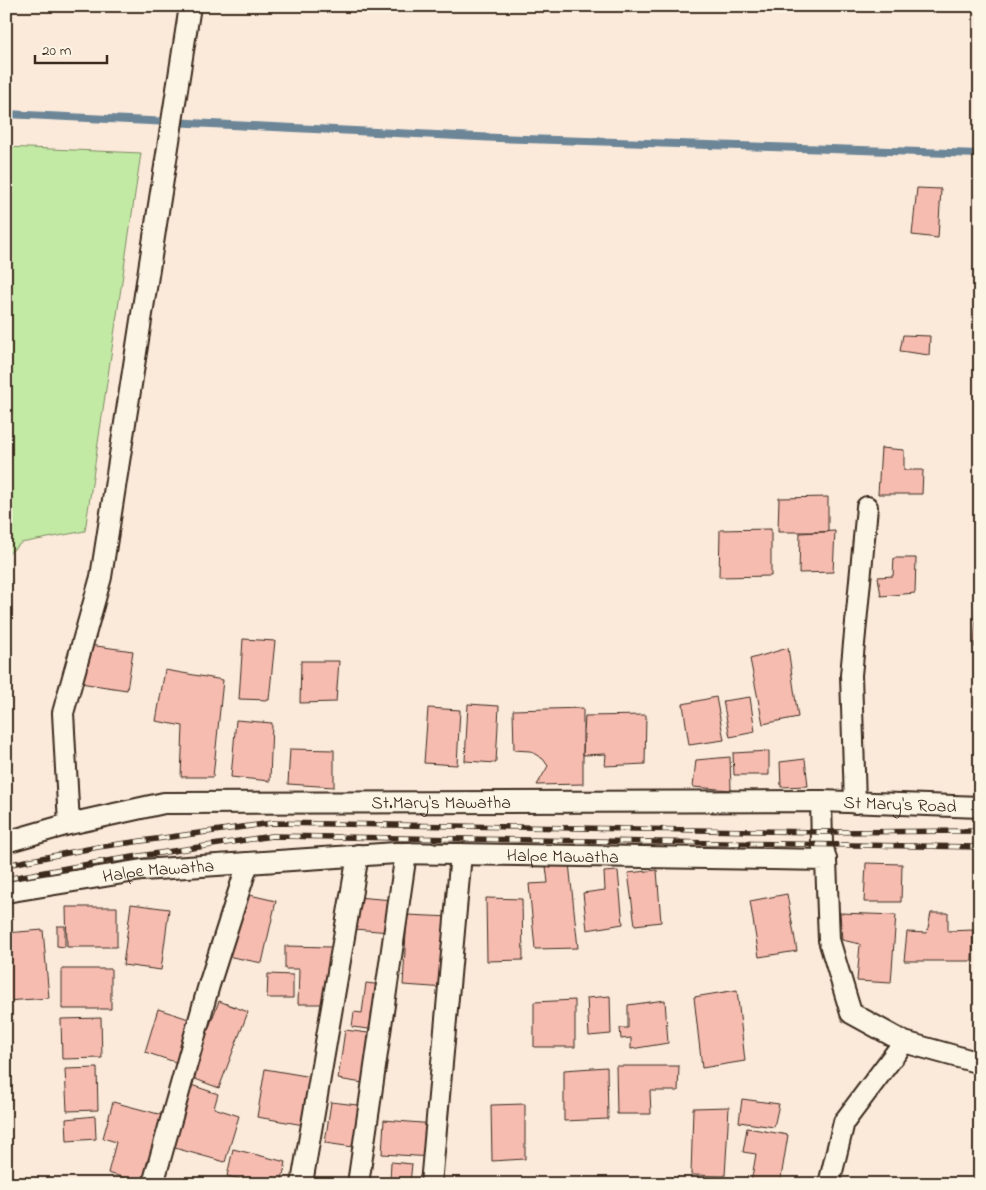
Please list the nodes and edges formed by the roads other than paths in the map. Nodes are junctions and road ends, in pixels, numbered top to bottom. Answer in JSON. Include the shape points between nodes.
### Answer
{"nodes":[{"id":1,"x":190,"y":6,"type":"edge"},
{"id":2,"x":867,"y":508,"type":"dead end"},
{"id":3,"x":821,"y":801,"type":"junction"},
{"id":4,"x":855,"y":803,"type":"junction"},
{"id":5,"x":980,"y":807,"type":"edge"},
{"id":6,"x":69,"y":824,"type":"junction"},
{"id":7,"x":6,"y":842,"type":"edge"},
{"id":8,"x":406,"y":853,"type":"junction"},
{"id":9,"x":461,"y":854,"type":"junction"},
{"id":10,"x":358,"y":855,"type":"junction"},
{"id":11,"x":826,"y":860,"type":"junction"},
{"id":12,"x":248,"y":863,"type":"junction"},
{"id":13,"x":6,"y":892,"type":"edge"},
{"id":14,"x":904,"y":1042,"type":"junction"},
{"id":15,"x":980,"y":1062,"type":"edge"},
{"id":16,"x":302,"y":1183,"type":"edge"},
{"id":17,"x":153,"y":1184,"type":"edge"},
{"id":18,"x":358,"y":1184,"type":"edge"},
{"id":19,"x":431,"y":1184,"type":"edge"},
{"id":20,"x":829,"y":1184,"type":"edge"}],
"edges":[{"from":1,"to":6,"type":"street","via":[[101,577],[63,713]]},
{"from":2,"to":4,"type":"street","via":[[851,675]]},
{"from":3,"to":4,"type":"street","name":"St Mary's Road"},
{"from":3,"to":6,"type":"street","name":"St.Mary's Mawatha","via":[[164,803]]},
{"from":3,"to":11,"type":"street","via":[[822,843]]},
{"from":4,"to":5,"type":"street","name":"St Mary's Road"},
{"from":6,"to":7,"type":"street","name":"St.Mary's Mawatha"},
{"from":8,"to":9,"type":"street","name":"Halpe Mawatha"},
{"from":8,"to":10,"type":"street","name":"Halpe Mawatha"},
{"from":8,"to":18,"type":"street"},
{"from":9,"to":11,"type":"street","name":"Halpe Mawatha"},
{"from":9,"to":19,"type":"street"},
{"from":10,"to":12,"type":"street","name":"Halpe Mawatha"},
{"from":10,"to":16,"type":"street"},
{"from":11,"to":14,"type":"street","via":[[830,940],[851,1013]]},
{"from":12,"to":13,"type":"street","name":"Halpe Mawatha","via":[[142,870]]},
{"from":12,"to":17,"type":"street","via":[[209,985]]},
{"from":14,"to":15,"type":"street"},
{"from":14,"to":20,"type":"street","via":[[844,1122]]}]}
